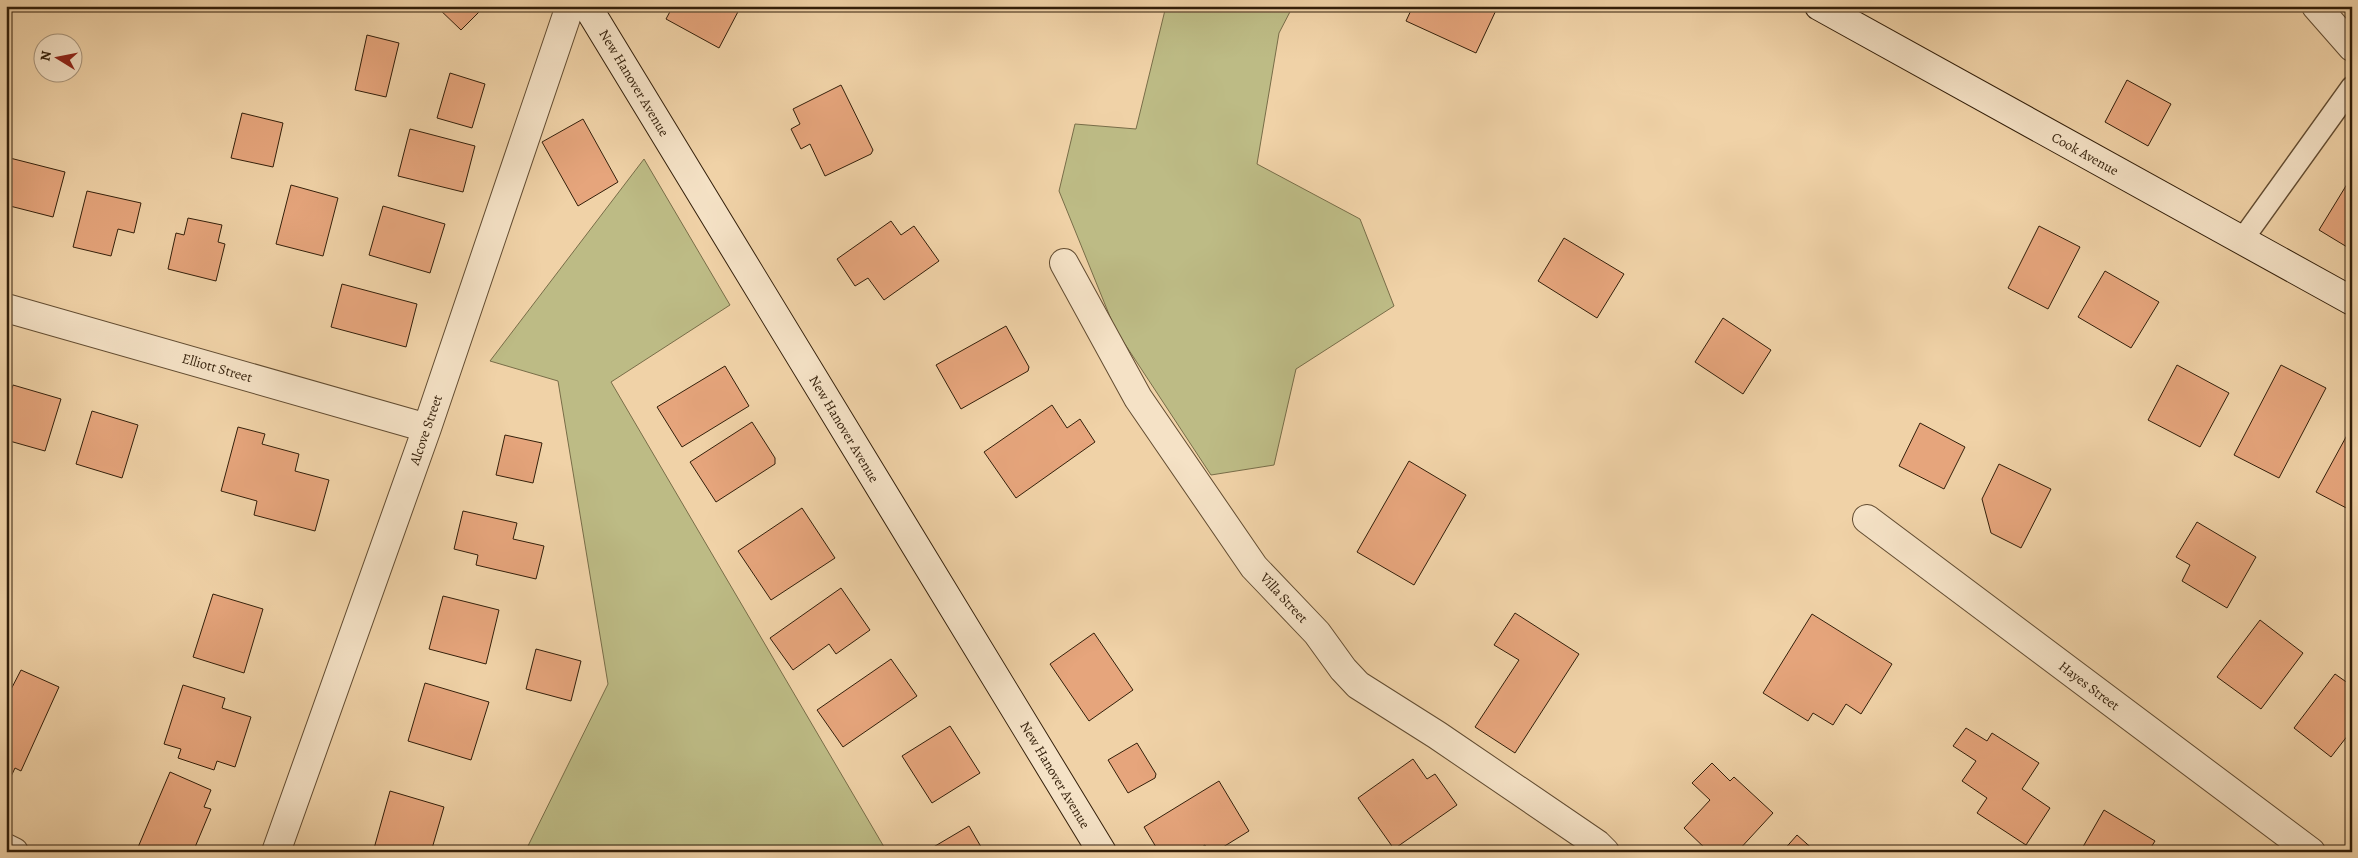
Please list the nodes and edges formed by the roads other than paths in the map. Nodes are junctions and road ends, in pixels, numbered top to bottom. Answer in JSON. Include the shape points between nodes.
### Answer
{"nodes":[{"id":1,"x":570,"y":6,"type":"edge"},
{"id":2,"x":587,"y":6,"type":"edge"},
{"id":3,"x":1819,"y":6,"type":"edge"},
{"id":4,"x":2316,"y":6,"type":"edge"},
{"id":5,"x":2352,"y":48,"type":"edge"},
{"id":6,"x":2352,"y":87,"type":"edge"},
{"id":7,"x":2242,"y":240,"type":"junction"},
{"id":8,"x":1064,"y":263,"type":"dead end"},
{"id":9,"x":2352,"y":301,"type":"edge"},
{"id":10,"x":6,"y":308,"type":"edge"},
{"id":11,"x":427,"y":428,"type":"junction"},
{"id":12,"x":1868,"y":519,"type":"dead end"},
{"id":13,"x":6,"y":848,"type":"edge"},
{"id":14,"x":1601,"y":848,"type":"edge"},
{"id":15,"x":14,"y":852,"type":"edge"},
{"id":16,"x":276,"y":852,"type":"edge"},
{"id":17,"x":1102,"y":852,"type":"edge"},
{"id":18,"x":2311,"y":852,"type":"edge"}],
"edges":[{"from":1,"to":11,"type":"street","name":"Alcove Street"},
{"from":2,"to":17,"type":"street","name":"New Hanover Avenue"},
{"from":3,"to":7,"type":"street","name":"Cook Avenue"},
{"from":4,"to":5,"type":"street"},
{"from":6,"to":7,"type":"lane"},
{"from":7,"to":9,"type":"street","name":"Cook Avenue"},
{"from":8,"to":14,"type":"street","name":"Villa Street","via":[[1138,398],[1254,567],[1316,633],[1343,669],[1358,685]]},
{"from":10,"to":11,"type":"street","name":"Elliott Street"},
{"from":11,"to":16,"type":"street","name":"Alcove Street"},
{"from":12,"to":18,"type":"street","name":"Hayes Street"},
{"from":13,"to":15,"type":"street"}]}
